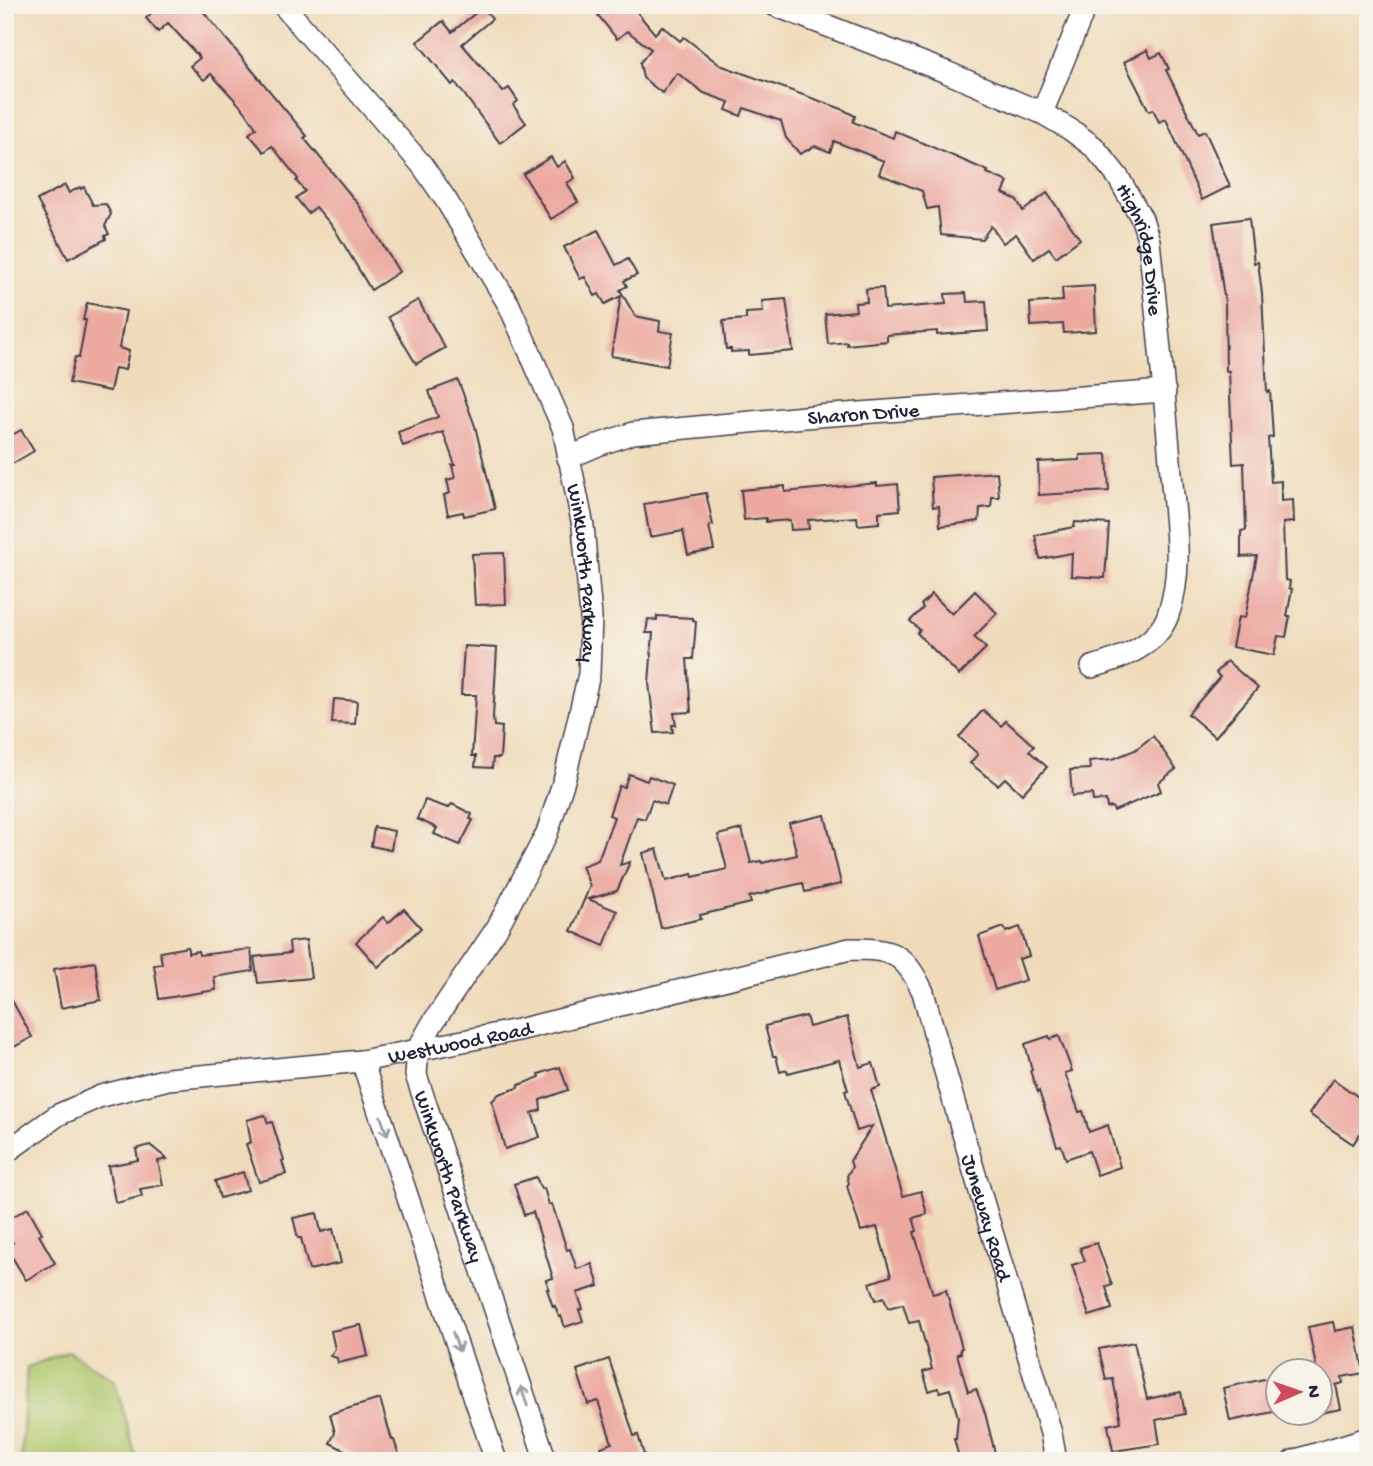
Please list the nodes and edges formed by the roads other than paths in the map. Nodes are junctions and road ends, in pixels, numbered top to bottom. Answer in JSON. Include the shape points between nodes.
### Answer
{"nodes":[{"id":1,"x":283,"y":5,"type":"edge"},
{"id":2,"x":774,"y":5,"type":"edge"},
{"id":3,"x":1086,"y":5,"type":"edge"},
{"id":4,"x":1042,"y":113,"type":"junction"},
{"id":5,"x":1165,"y":391,"type":"junction"},
{"id":6,"x":568,"y":458,"type":"junction"},
{"id":7,"x":1092,"y":667,"type":"dead end"},
{"id":8,"x":915,"y":974,"type":"joint"},
{"id":9,"x":418,"y":1049,"type":"junction"},
{"id":10,"x":362,"y":1061,"type":"junction"},
{"id":11,"x":5,"y":1153,"type":"edge"},
{"id":12,"x":1368,"y":1438,"type":"edge"},
{"id":13,"x":496,"y":1461,"type":"edge"},
{"id":14,"x":546,"y":1461,"type":"edge"},
{"id":15,"x":1056,"y":1461,"type":"edge"},
{"id":16,"x":1293,"y":1461,"type":"edge"}],
"edges":[{"from":1,"to":6,"type":"street","name":"Winkworth Parkway","via":[[422,165],[446,200],[509,305],[563,428]]},
{"from":2,"to":4,"type":"street","name":"Highridge Drive"},
{"from":3,"to":4,"type":"street"},
{"from":4,"to":5,"type":"street","name":"Highridge Drive","via":[[1094,147],[1142,219],[1149,241]]},
{"from":5,"to":6,"type":"street","name":"Sharon Drive","via":[[633,433]]},
{"from":5,"to":7,"type":"street","name":"Highridge Drive","via":[[1177,549],[1167,617],[1150,641]]},
{"from":6,"to":9,"type":"street","name":"Winkworth Parkway","via":[[583,526],[591,617],[589,674],[565,777],[547,833],[498,928]]},
{"from":8,"to":9,"type":"street","name":"Westwood Road","via":[[901,959],[881,949],[850,949],[517,1030]]},
{"from":8,"to":15,"type":"street","name":"Juneway Road","via":[[998,1247]]},
{"from":9,"to":10,"type":"street","name":"Westwood Road"},
{"from":14,"to":9,"type":"street","name":"Winkworth Parkway","one_way":true,"via":[[416,1074]]},
{"from":10,"to":11,"type":"street","name":"Westwood Road","via":[[168,1079],[101,1096],[58,1115]]},
{"from":10,"to":13,"type":"street","one_way":true},
{"from":12,"to":16,"type":"street"}]}
